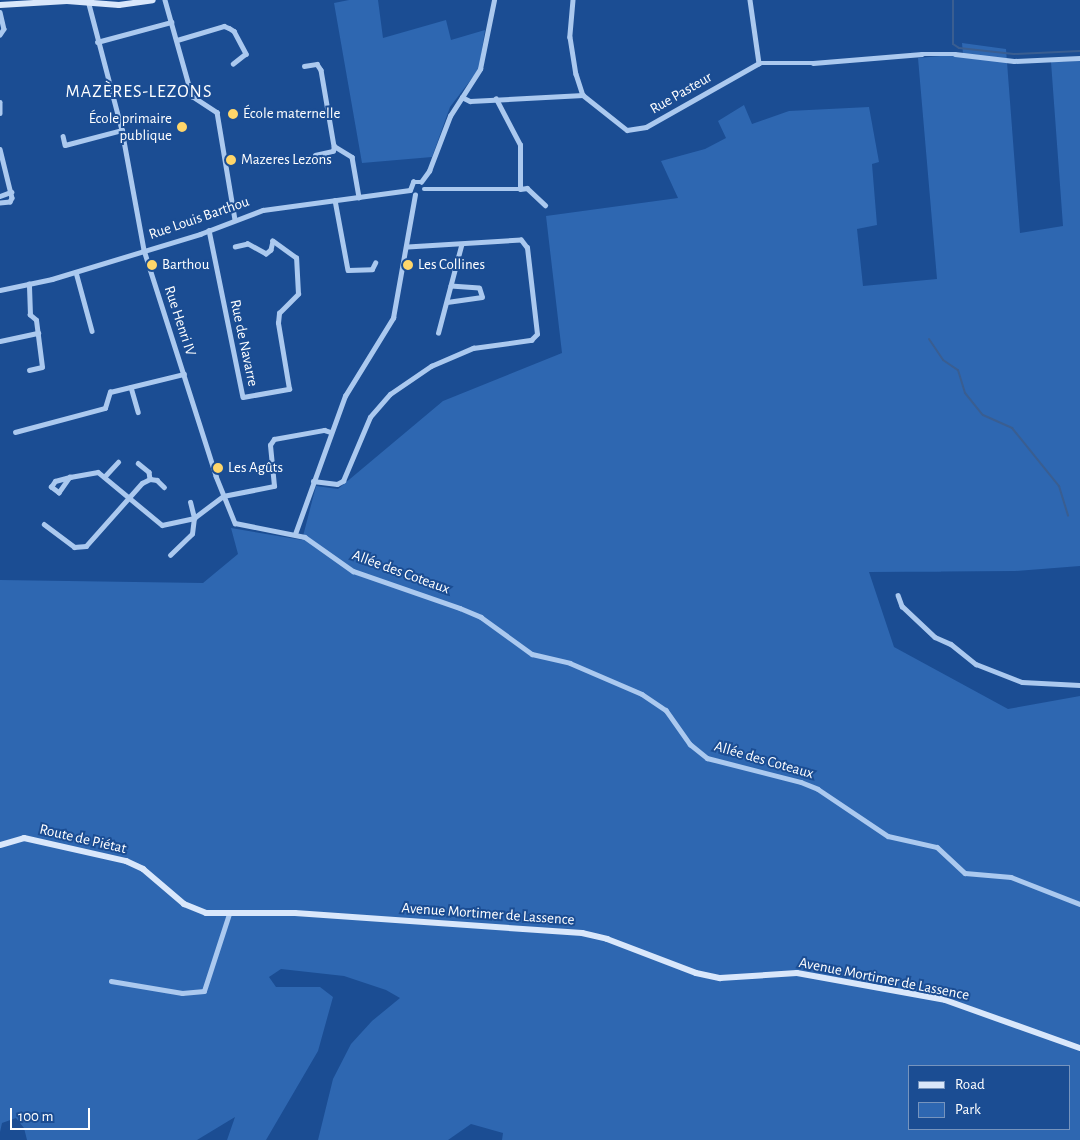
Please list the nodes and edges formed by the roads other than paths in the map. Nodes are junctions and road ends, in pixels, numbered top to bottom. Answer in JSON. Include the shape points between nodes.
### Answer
{"nodes":[{"id":1,"x":153,"y":0,"type":"edge"},
{"id":2,"x":165,"y":0,"type":"edge"},
{"id":3,"x":494,"y":0,"type":"edge"},
{"id":4,"x":573,"y":0,"type":"edge"},
{"id":5,"x":750,"y":0,"type":"edge"},
{"id":6,"x":67,"y":1,"type":"edge"},
{"id":7,"x":89,"y":4,"type":"junction"},
{"id":8,"x":0,"y":5,"type":"edge"},
{"id":9,"x":0,"y":12,"type":"edge"},
{"id":10,"x":171,"y":22,"type":"junction"},
{"id":11,"x":0,"y":35,"type":"edge"},
{"id":12,"x":177,"y":40,"type":"junction"},
{"id":13,"x":97,"y":42,"type":"junction"},
{"id":14,"x":1080,"y":58,"type":"edge"},
{"id":15,"x":759,"y":63,"type":"junction"},
{"id":16,"x":233,"y":64,"type":"dead end"},
{"id":17,"x":304,"y":66,"type":"dead end"},
{"id":18,"x":583,"y":95,"type":"junction"},
{"id":19,"x":462,"y":97,"type":"junction"},
{"id":20,"x":496,"y":99,"type":"junction"},
{"id":21,"x":0,"y":102,"type":"edge"},
{"id":22,"x":0,"y":113,"type":"edge"},
{"id":23,"x":122,"y":130,"type":"junction"},
{"id":24,"x":63,"y":136,"type":"dead end"},
{"id":25,"x":334,"y":146,"type":"junction"},
{"id":26,"x":0,"y":148,"type":"edge"},
{"id":27,"x":314,"y":155,"type":"dead end"},
{"id":28,"x":421,"y":182,"type":"junction"},
{"id":29,"x":424,"y":189,"type":"junction"},
{"id":30,"x":520,"y":189,"type":"junction"},
{"id":31,"x":410,"y":190,"type":"junction"},
{"id":32,"x":11,"y":192,"type":"junction"},
{"id":33,"x":415,"y":195,"type":"junction"},
{"id":34,"x":0,"y":196,"type":"edge"},
{"id":35,"x":359,"y":197,"type":"junction"},
{"id":36,"x":335,"y":200,"type":"junction"},
{"id":37,"x":0,"y":204,"type":"edge"},
{"id":38,"x":545,"y":204,"type":"dead end"},
{"id":39,"x":235,"y":220,"type":"junction"},
{"id":40,"x":208,"y":230,"type":"junction"},
{"id":41,"x":461,"y":246,"type":"junction"},
{"id":42,"x":235,"y":247,"type":"dead end"},
{"id":43,"x":408,"y":247,"type":"junction"},
{"id":44,"x":144,"y":250,"type":"junction"},
{"id":45,"x":375,"y":263,"type":"dead end"},
{"id":46,"x":76,"y":272,"type":"junction"},
{"id":47,"x":29,"y":284,"type":"junction"},
{"id":48,"x":451,"y":286,"type":"junction"},
{"id":49,"x":0,"y":290,"type":"edge"},
{"id":50,"x":446,"y":302,"type":"junction"},
{"id":51,"x":92,"y":331,"type":"dead end"},
{"id":52,"x":38,"y":333,"type":"junction"},
{"id":53,"x":438,"y":333,"type":"dead end"},
{"id":54,"x":0,"y":341,"type":"edge"},
{"id":55,"x":29,"y":370,"type":"dead end"},
{"id":56,"x":184,"y":374,"type":"junction"},
{"id":57,"x":131,"y":387,"type":"junction"},
{"id":58,"x":138,"y":412,"type":"dead end"},
{"id":59,"x":15,"y":432,"type":"dead end"},
{"id":60,"x":330,"y":432,"type":"junction"},
{"id":61,"x":118,"y":462,"type":"dead end"},
{"id":62,"x":138,"y":463,"type":"dead end"},
{"id":63,"x":105,"y":476,"type":"junction"},
{"id":64,"x":70,"y":477,"type":"dead end"},
{"id":65,"x":150,"y":479,"type":"junction"},
{"id":66,"x":313,"y":481,"type":"junction"},
{"id":67,"x":164,"y":487,"type":"dead end"},
{"id":68,"x":223,"y":496,"type":"junction"},
{"id":69,"x":130,"y":498,"type":"junction"},
{"id":70,"x":190,"y":502,"type":"dead end"},
{"id":71,"x":194,"y":518,"type":"junction"},
{"id":72,"x":44,"y":524,"type":"dead end"},
{"id":73,"x":295,"y":534,"type":"junction"},
{"id":74,"x":170,"y":555,"type":"dead end"},
{"id":75,"x":898,"y":595,"type":"dead end"},
{"id":76,"x":1080,"y":685,"type":"edge"},
{"id":77,"x":0,"y":844,"type":"edge"},
{"id":78,"x":1080,"y":904,"type":"edge"},
{"id":79,"x":296,"y":913,"type":"joint"},
{"id":80,"x":229,"y":914,"type":"junction"},
{"id":81,"x":111,"y":981,"type":"dead end"},
{"id":82,"x":1080,"y":1048,"type":"edge"}],
"edges":[{"from":1,"to":7,"type":"street","via":[[119,5]]},
{"from":2,"to":10,"type":"street"},
{"from":3,"to":19,"type":"street","via":[[480,70]]},
{"from":4,"to":18,"type":"street","via":[[570,37]]},
{"from":5,"to":15,"type":"street"},
{"from":6,"to":7,"type":"street"},
{"from":6,"to":8,"type":"street"},
{"from":7,"to":13,"type":"street","name":"Rue Henri IV"},
{"from":9,"to":11,"type":"street","via":[[4,29]]},
{"from":10,"to":12,"type":"street"},
{"from":10,"to":13,"type":"street"},
{"from":12,"to":16,"type":"street","via":[[224,26],[229,28],[234,31],[246,54]]},
{"from":12,"to":39,"type":"street","via":[[192,96],[217,112]]},
{"from":13,"to":23,"type":"street","name":"Rue Henri IV"},
{"from":14,"to":15,"type":"street","name":"Rue Pasteur","via":[[1014,62],[954,54],[922,54],[813,63]]},
{"from":15,"to":18,"type":"street","name":"Rue Pasteur","via":[[646,127],[627,130]]},
{"from":17,"to":25,"type":"street","via":[[318,64],[321,70]]},
{"from":18,"to":20,"type":"street"},
{"from":19,"to":20,"type":"street","via":[[470,101]]},
{"from":19,"to":28,"type":"street","via":[[450,116],[429,171]]},
{"from":20,"to":30,"type":"street","via":[[520,145]]},
{"from":21,"to":22,"type":"street"},
{"from":23,"to":24,"type":"street","via":[[65,145]]},
{"from":23,"to":44,"type":"street","name":"Rue Henri IV"},
{"from":25,"to":27,"type":"street","via":[[333,151]]},
{"from":25,"to":35,"type":"street","via":[[352,157]]},
{"from":26,"to":32,"type":"street"},
{"from":28,"to":29,"type":"street"},
{"from":28,"to":31,"type":"street","via":[[413,182]]},
{"from":29,"to":30,"type":"street"},
{"from":29,"to":33,"type":"street"},
{"from":30,"to":38,"type":"street","via":[[527,188]]},
{"from":31,"to":33,"type":"street"},
{"from":31,"to":35,"type":"street","name":"Rue Louis Barthou"},
{"from":32,"to":34,"type":"street"},
{"from":32,"to":37,"type":"street","via":[[11,201]]},
{"from":33,"to":43,"type":"street"},
{"from":35,"to":36,"type":"street","name":"Rue Louis Barthou"},
{"from":36,"to":39,"type":"street","name":"Rue Louis Barthou","via":[[263,210]]},
{"from":36,"to":45,"type":"street","via":[[348,270],[372,269]]},
{"from":39,"to":40,"type":"street","name":"Rue Louis Barthou"},
{"from":40,"to":42,"type":"street","name":"Rue de Navarre","via":[[243,398],[289,389],[278,323],[279,313],[298,294],[296,258],[273,241],[271,250],[266,254],[248,244]]},
{"from":40,"to":44,"type":"street","name":"Rue Louis Barthou"},
{"from":41,"to":43,"type":"street"},
{"from":41,"to":48,"type":"street"},
{"from":41,"to":66,"type":"street","via":[[521,240],[527,248],[537,334],[531,340],[472,348],[431,366],[390,394],[370,417],[343,481]]},
{"from":43,"to":60,"type":"street","via":[[393,318],[345,396]]},
{"from":44,"to":46,"type":"street","name":"Rue Louis Barthou"},
{"from":44,"to":56,"type":"street","name":"Rue Henri IV"},
{"from":46,"to":47,"type":"street","name":"Rue Louis Barthou"},
{"from":46,"to":51,"type":"street"},
{"from":47,"to":49,"type":"street","name":"Rue Louis Barthou"},
{"from":47,"to":52,"type":"street","via":[[30,315],[36,320]]},
{"from":48,"to":50,"type":"street"},
{"from":48,"to":50,"type":"street","via":[[479,288],[482,297]]},
{"from":50,"to":53,"type":"street"},
{"from":52,"to":54,"type":"street"},
{"from":52,"to":55,"type":"street","via":[[42,367]]},
{"from":56,"to":57,"type":"street"},
{"from":56,"to":68,"type":"street","name":"Rue Henri IV"},
{"from":57,"to":58,"type":"street"},
{"from":57,"to":59,"type":"street","via":[[110,392],[105,408]]},
{"from":60,"to":66,"type":"street"},
{"from":60,"to":68,"type":"street","via":[[324,430],[274,439],[270,444],[274,486]]},
{"from":61,"to":63,"type":"street"},
{"from":62,"to":65,"type":"street","via":[[149,472]]},
{"from":63,"to":64,"type":"street","via":[[98,472]]},
{"from":63,"to":69,"type":"street"},
{"from":65,"to":67,"type":"street"},
{"from":65,"to":69,"type":"street"},
{"from":66,"to":73,"type":"street"},
{"from":68,"to":71,"type":"street"},
{"from":68,"to":73,"type":"street","name":"Rue Henri IV","via":[[235,523]]},
{"from":69,"to":71,"type":"street","via":[[162,525]]},
{"from":69,"to":72,"type":"street","via":[[86,546],[74,547]]},
{"from":70,"to":71,"type":"street"},
{"from":71,"to":74,"type":"street","via":[[192,534]]},
{"from":73,"to":78,"type":"street","name":"Allée des Coteaux","via":[[305,537],[353,571],[481,617],[532,654],[570,663],[642,694],[666,710],[690,744],[707,758],[810,786],[888,836],[937,846],[965,873],[1011,877]]},
{"from":75,"to":76,"type":"street","via":[[902,606],[935,637],[951,644],[976,664],[1022,682]]},
{"from":77,"to":80,"type":"street","name":"Route de Piétat","via":[[24,838],[126,861],[143,869],[184,904],[206,913]]},
{"from":79,"to":80,"type":"street","name":"Route de Piétat"},
{"from":79,"to":82,"type":"street","name":"Avenue Mortimer de Lassence","via":[[594,935],[696,973],[720,978],[797,973],[945,1000]]},
{"from":80,"to":81,"type":"street","via":[[204,991],[182,993]]}]}
